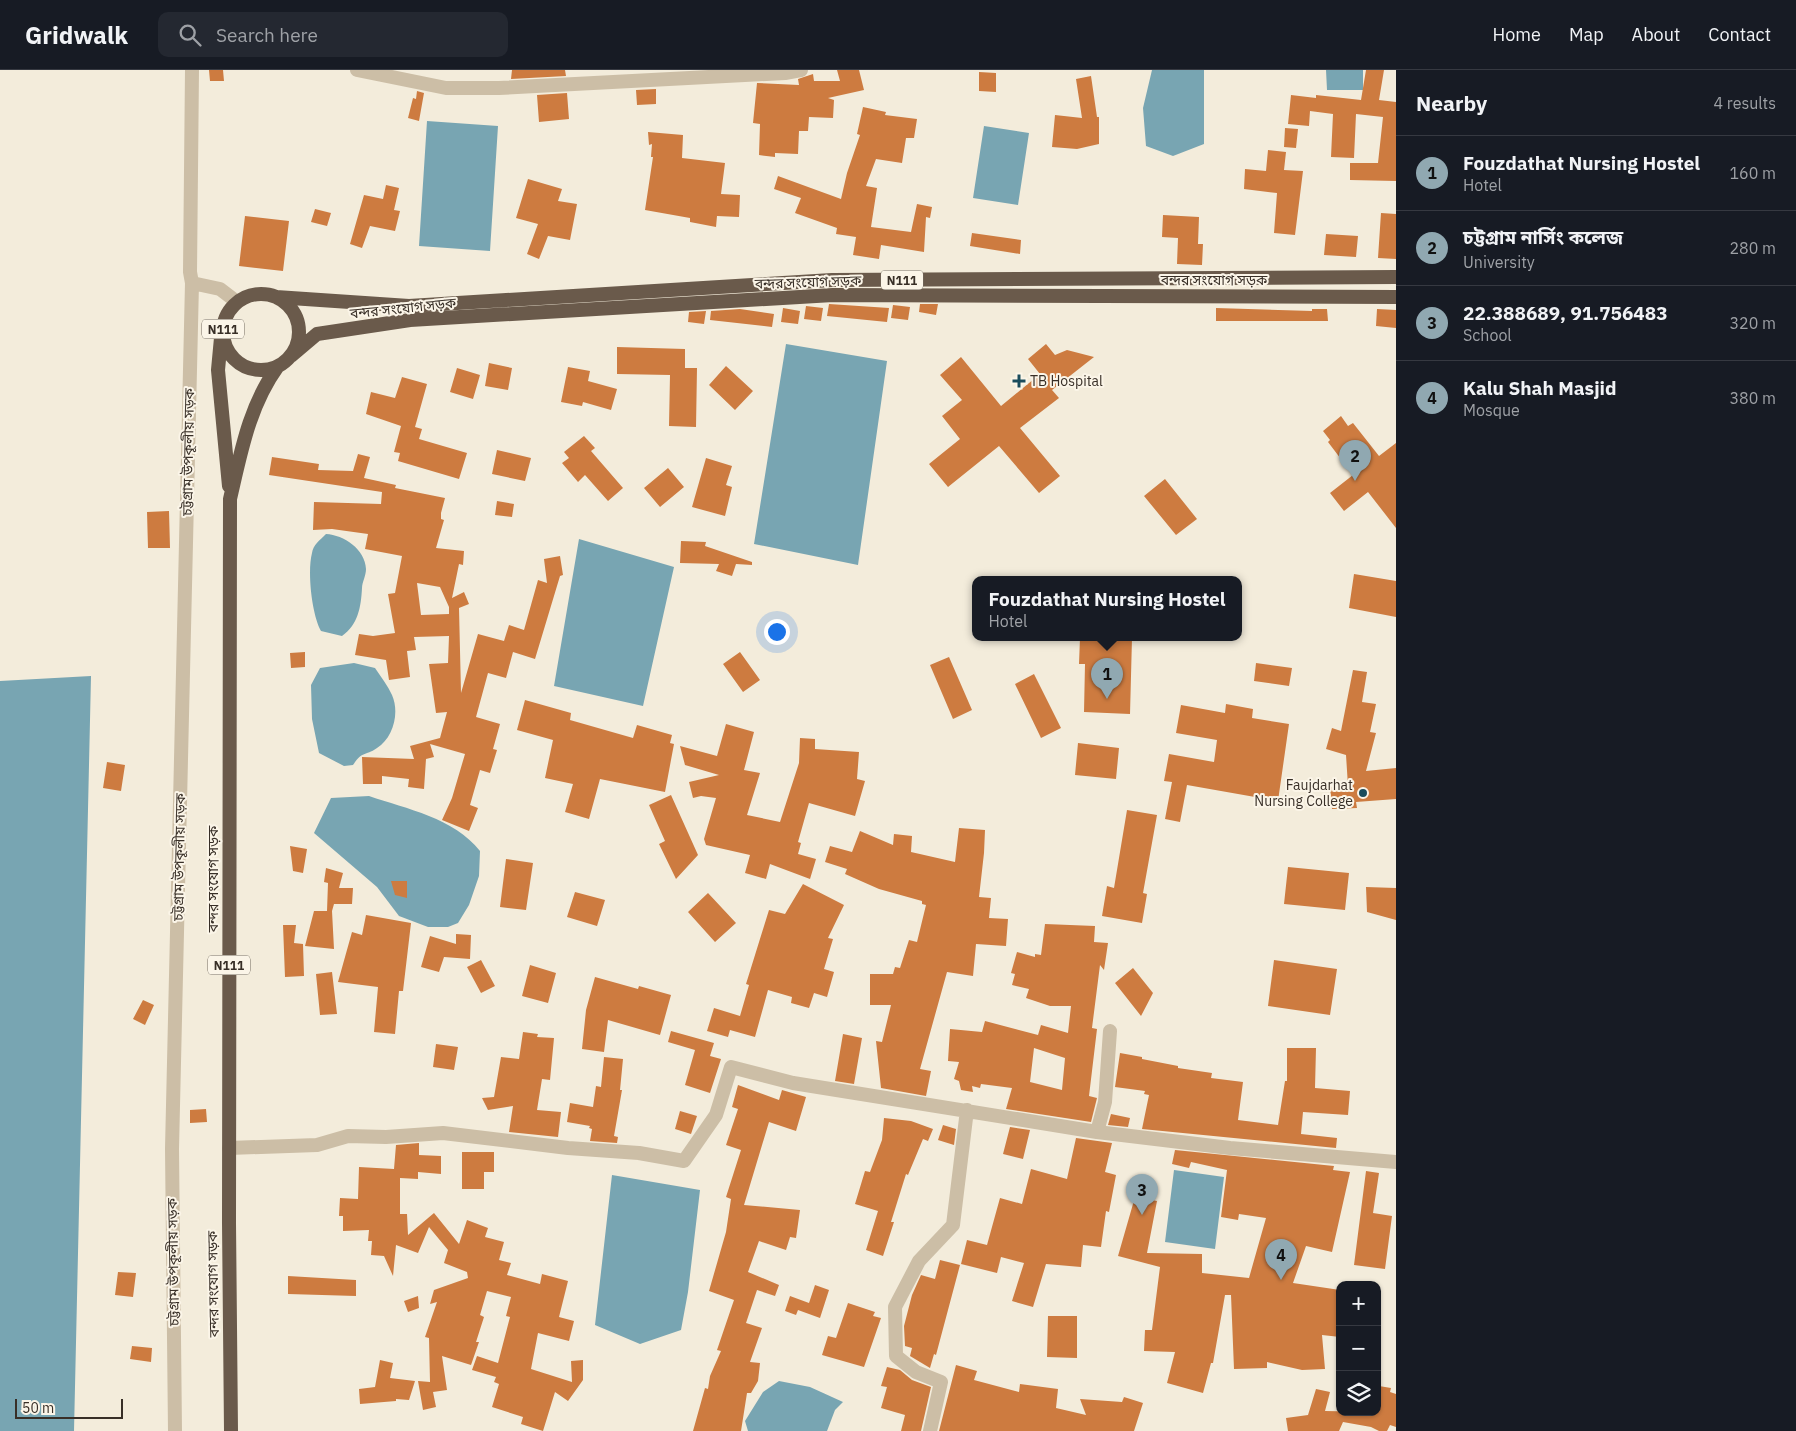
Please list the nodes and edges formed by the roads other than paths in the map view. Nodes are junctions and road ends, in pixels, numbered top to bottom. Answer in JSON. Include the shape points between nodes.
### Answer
{"nodes":[{"id":1,"x":192,"y":70,"type":"edge"},
{"id":2,"x":357,"y":70,"type":"edge"},
{"id":3,"x":801,"y":70,"type":"edge"},
{"id":4,"x":393,"y":74,"type":"edge"},
{"id":5,"x":1396,"y":277,"type":"edge"},
{"id":6,"x":192,"y":283,"type":"junction"},
{"id":7,"x":276,"y":297,"type":"junction"},
{"id":8,"x":1396,"y":297,"type":"edge"},
{"id":9,"x":237,"y":302,"type":"junction"},
{"id":10,"x":223,"y":326,"type":"junction"},
{"id":11,"x":291,"y":356,"type":"junction"},
{"id":12,"x":278,"y":366,"type":"junction"},
{"id":13,"x":230,"y":499,"type":"junction"},
{"id":14,"x":1110,"y":1031,"type":"dead end"},
{"id":15,"x":967,"y":1110,"type":"junction"},
{"id":16,"x":1097,"y":1132,"type":"junction"},
{"id":17,"x":229,"y":1148,"type":"junction"},
{"id":18,"x":1396,"y":1162,"type":"edge"},
{"id":19,"x":175,"y":1431,"type":"edge"},
{"id":20,"x":231,"y":1431,"type":"edge"},
{"id":21,"x":930,"y":1431,"type":"edge"}],
"edges":[{"from":1,"to":6,"type":"street","name":"চট্টগ্রাম উপকূলীয় সড়ক"},
{"from":2,"to":4,"type":"street"},
{"from":3,"to":4,"type":"street","via":[[499,88],[446,88]]},
{"from":5,"to":7,"type":"highway","name":"বন্দর সংযোগ সড়ক","number":"N111","via":[[832,280],[409,306]]},
{"from":6,"to":9,"type":"street","via":[[220,289]]},
{"from":6,"to":19,"type":"street","name":"চট্টগ্রাম উপকূলীয় সড়ক","via":[[172,1149]]},
{"from":7,"to":9,"type":"highway","number":"N111","via":[[256,294]]},
{"from":7,"to":11,"type":"highway","via":[[294,312],[298,323],[297,346]]},
{"from":8,"to":11,"type":"highway","name":"বন্দর সংযোগ সড়ক","number":"N111","via":[[833,295],[410,320],[317,334]]},
{"from":9,"to":10,"type":"highway","number":"N111","via":[[225,317]]},
{"from":10,"to":12,"type":"highway","number":"N111","via":[[227,349],[238,362],[254,370]]},
{"from":10,"to":13,"type":"highway","number":"N111","via":[[218,370]]},
{"from":11,"to":12,"type":"highway","number":"N111"},
{"from":12,"to":13,"type":"highway","name":"বন্দর সংযোগ সড়ক","via":[[263,386],[248,421]]},
{"from":13,"to":17,"type":"highway","name":"বন্দর সংযোগ সড়ক","number":"N111"},
{"from":14,"to":16,"type":"street","via":[[1106,1102]]},
{"from":15,"to":16,"type":"street"},
{"from":15,"to":17,"type":"street","via":[[793,1083],[731,1067],[716,1115],[684,1161],[640,1153],[443,1133],[348,1136],[317,1145]]},
{"from":15,"to":21,"type":"street","via":[[954,1226],[919,1262],[895,1307],[896,1356],[916,1372],[941,1382]]},
{"from":16,"to":18,"type":"street","via":[[1230,1148]]},
{"from":17,"to":20,"type":"highway","name":"বন্দর সংযোগ সড়ক","number":"N111"}]}
